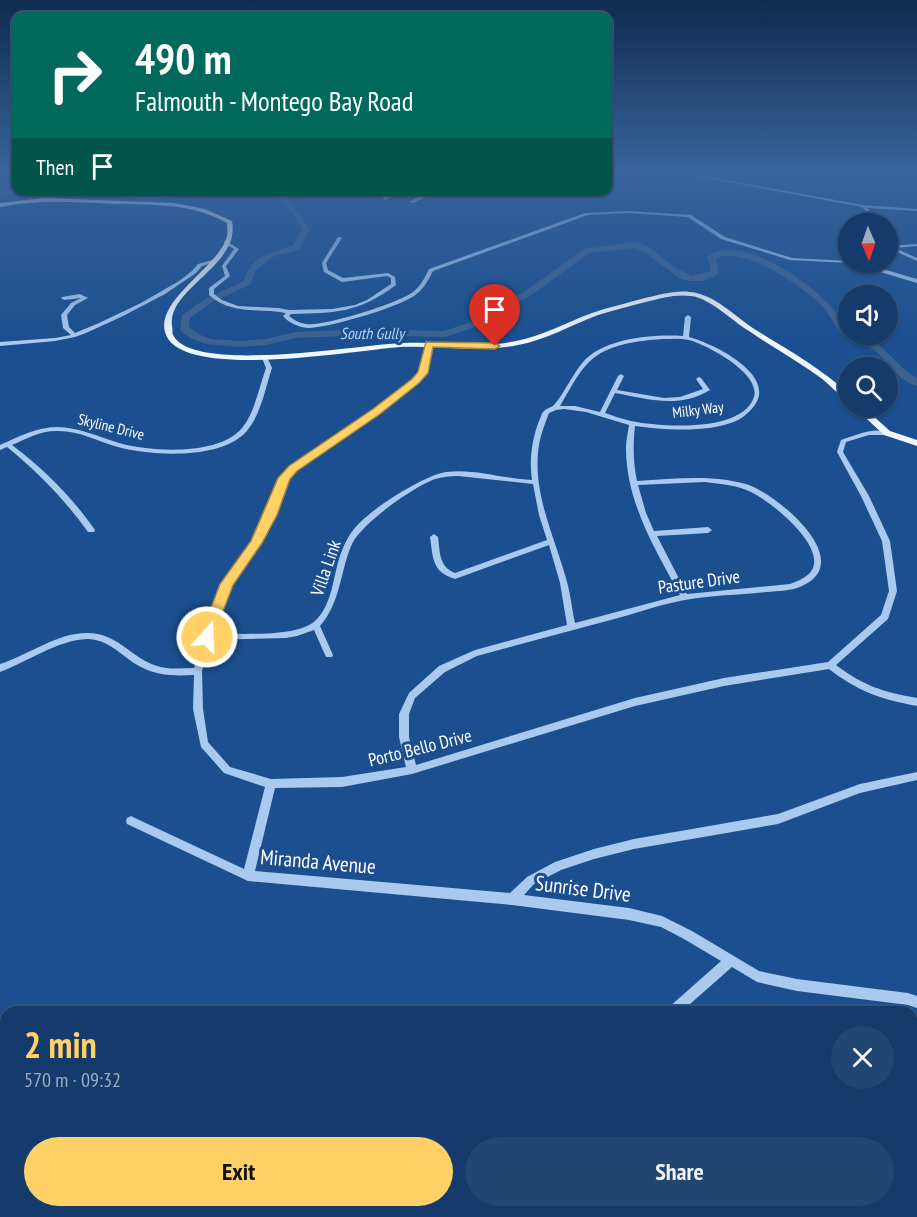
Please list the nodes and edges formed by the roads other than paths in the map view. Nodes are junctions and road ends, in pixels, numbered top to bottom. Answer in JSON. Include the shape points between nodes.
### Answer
{"nodes":[{"id":1,"x":230,"y":226,"type":"edge"},
{"id":2,"x":554,"y":226,"type":"edge"},
{"id":3,"x":704,"y":226,"type":"edge"},
{"id":4,"x":340,"y":238,"type":"dead end"},
{"id":5,"x":226,"y":242,"type":"junction"},
{"id":6,"x":917,"y":245,"type":"edge"},
{"id":7,"x":917,"y":260,"type":"edge"},
{"id":8,"x":213,"y":261,"type":"junction"},
{"id":9,"x":838,"y":261,"type":"edge"},
{"id":10,"x":889,"y":273,"type":"edge"},
{"id":11,"x":917,"y":281,"type":"edge"},
{"id":12,"x":64,"y":298,"type":"dead end"},
{"id":13,"x":289,"y":312,"type":"junction"},
{"id":14,"x":688,"y":317,"type":"dead end"},
{"id":15,"x":74,"y":335,"type":"junction"},
{"id":16,"x":686,"y":338,"type":"junction"},
{"id":17,"x":0,"y":344,"type":"edge"},
{"id":18,"x":429,"y":344,"type":"junction"},
{"id":19,"x":265,"y":358,"type":"junction"},
{"id":20,"x":621,"y":376,"type":"dead end"},
{"id":21,"x":699,"y":378,"type":"dead end"},
{"id":22,"x":838,"y":388,"type":"edge"},
{"id":23,"x":614,"y":390,"type":"junction"},
{"id":24,"x":555,"y":408,"type":"junction"},
{"id":25,"x":601,"y":415,"type":"junction"},
{"id":26,"x":869,"y":417,"type":"edge"},
{"id":27,"x":632,"y":423,"type":"junction"},
{"id":28,"x":887,"y":433,"type":"junction"},
{"id":29,"x":917,"y":443,"type":"edge"},
{"id":30,"x":4,"y":446,"type":"edge"},
{"id":31,"x":533,"y":482,"type":"junction"},
{"id":32,"x":633,"y":483,"type":"junction"},
{"id":33,"x":91,"y":530,"type":"dead end"},
{"id":34,"x":708,"y":530,"type":"dead end"},
{"id":35,"x":651,"y":534,"type":"junction"},
{"id":36,"x":434,"y":537,"type":"dead end"},
{"id":37,"x":552,"y":541,"type":"junction"},
{"id":38,"x":685,"y":597,"type":"junction"},
{"id":39,"x":316,"y":625,"type":"junction"},
{"id":40,"x":571,"y":627,"type":"junction"},
{"id":41,"x":207,"y":637,"type":"junction"},
{"id":42,"x":329,"y":655,"type":"dead end"},
{"id":43,"x":830,"y":664,"type":"junction"},
{"id":44,"x":0,"y":668,"type":"edge"},
{"id":45,"x":198,"y":671,"type":"junction"},
{"id":46,"x":917,"y":702,"type":"edge"},
{"id":47,"x":412,"y":770,"type":"junction"},
{"id":48,"x":917,"y":777,"type":"edge"},
{"id":49,"x":271,"y":784,"type":"junction"},
{"id":50,"x":131,"y":821,"type":"dead end"},
{"id":51,"x":248,"y":876,"type":"junction"},
{"id":52,"x":512,"y":899,"type":"junction"},
{"id":53,"x":730,"y":962,"type":"junction"},
{"id":54,"x":917,"y":1002,"type":"edge"},
{"id":55,"x":679,"y":1006,"type":"edge"}],
"edges":[{"from":1,"to":5,"type":"main road"},
{"from":2,"to":13,"type":"street","via":[[431,270],[410,297],[366,313],[307,326],[290,320],[286,316]]},
{"from":3,"to":9,"type":"street","via":[[723,238],[792,259]]},
{"from":4,"to":13,"type":"street","via":[[324,263],[326,271],[342,280],[388,274],[394,284],[362,305],[316,313]]},
{"from":5,"to":8,"type":"main road"},
{"from":5,"to":13,"type":"street","via":[[237,249],[224,266],[228,276],[211,290],[214,298],[226,307],[264,307]]},
{"from":6,"to":7,"type":"street","via":[[889,247]]},
{"from":8,"to":15,"type":"street","via":[[200,265],[194,275],[168,291]]},
{"from":8,"to":19,"type":"main road","via":[[173,306],[167,320],[170,337],[176,345],[202,356]]},
{"from":10,"to":11,"type":"street"},
{"from":12,"to":15,"type":"street","via":[[86,298],[73,304],[64,315],[66,328]]},
{"from":14,"to":16,"type":"street"},
{"from":15,"to":17,"type":"street"},
{"from":16,"to":24,"type":"street","name":"Milky Way","via":[[642,338],[609,349],[587,361]]},
{"from":16,"to":27,"type":"street","name":"Milky Way","via":[[738,364],[759,390],[757,399],[744,414],[713,424],[672,428]]},
{"from":18,"to":19,"type":"main road"},
{"from":18,"to":22,"type":"main road","via":[[519,343],[608,311],[668,295],[694,294],[824,375]]},
{"from":18,"to":41,"type":"street","name":"Porto Bello Drive","via":[[423,373],[416,381],[284,478],[256,543],[226,584]]},
{"from":19,"to":30,"type":"street","name":"Skyline Drive","via":[[269,368],[248,423],[232,440],[187,450],[151,451],[57,429]]},
{"from":20,"to":23,"type":"street"},
{"from":21,"to":23,"type":"street","via":[[707,390],[671,400]]},
{"from":23,"to":25,"type":"street"},
{"from":24,"to":25,"type":"street","name":"Milky Way"},
{"from":24,"to":31,"type":"street","name":"Milky Way","via":[[544,415],[536,440]]},
{"from":25,"to":27,"type":"street","name":"Milky Way"},
{"from":26,"to":28,"type":"main road"},
{"from":27,"to":32,"type":"street","via":[[627,444]]},
{"from":28,"to":29,"type":"main road"},
{"from":28,"to":43,"type":"street","via":[[855,436],[843,441],[840,452],[886,541],[893,591],[885,617]]},
{"from":30,"to":33,"type":"street","via":[[39,468],[65,494]]},
{"from":31,"to":37,"type":"street","name":"Milky Way"},
{"from":31,"to":39,"type":"street","name":"Villa Link","via":[[459,474],[422,482],[356,531],[327,612]]},
{"from":32,"to":35,"type":"street"},
{"from":32,"to":38,"type":"street","name":"Pasture Drive","via":[[710,480],[748,487],[781,506],[815,549],[818,564],[814,574],[791,587]]},
{"from":34,"to":35,"type":"street"},
{"from":35,"to":38,"type":"street"},
{"from":36,"to":37,"type":"street","via":[[438,566],[455,576]]},
{"from":37,"to":40,"type":"street","name":"Milky Way"},
{"from":38,"to":40,"type":"street","name":"Pasture Drive"},
{"from":39,"to":41,"type":"street","via":[[297,633]]},
{"from":39,"to":42,"type":"street"},
{"from":40,"to":47,"type":"street","name":"Pasture Drive","via":[[475,653],[442,669],[412,696],[404,714],[404,736]]},
{"from":41,"to":45,"type":"street","name":"Porto Bello Drive"},
{"from":43,"to":46,"type":"street","via":[[855,684],[878,695]]},
{"from":43,"to":47,"type":"street","name":"Porto Bello Drive","via":[[635,702]]},
{"from":44,"to":45,"type":"street","via":[[66,639],[85,636],[116,642],[151,668],[173,673]]},
{"from":45,"to":49,"type":"street","name":"Porto Bello Drive","via":[[198,709],[204,744],[227,770]]},
{"from":47,"to":49,"type":"street","name":"Porto Bello Drive","via":[[342,782]]},
{"from":48,"to":52,"type":"street","name":"Sunrise Drive","via":[[872,785],[778,819],[626,846],[553,868],[525,884]]},
{"from":49,"to":51,"type":"street"},
{"from":50,"to":51,"type":"street","name":"Miranda Avenue"},
{"from":51,"to":52,"type":"street","name":"Miranda Avenue"},
{"from":52,"to":53,"type":"street","name":"Sunrise Drive","via":[[662,922]]},
{"from":53,"to":54,"type":"street","name":"Sunrise Drive","via":[[756,976],[797,985]]},
{"from":53,"to":55,"type":"street"}]}
